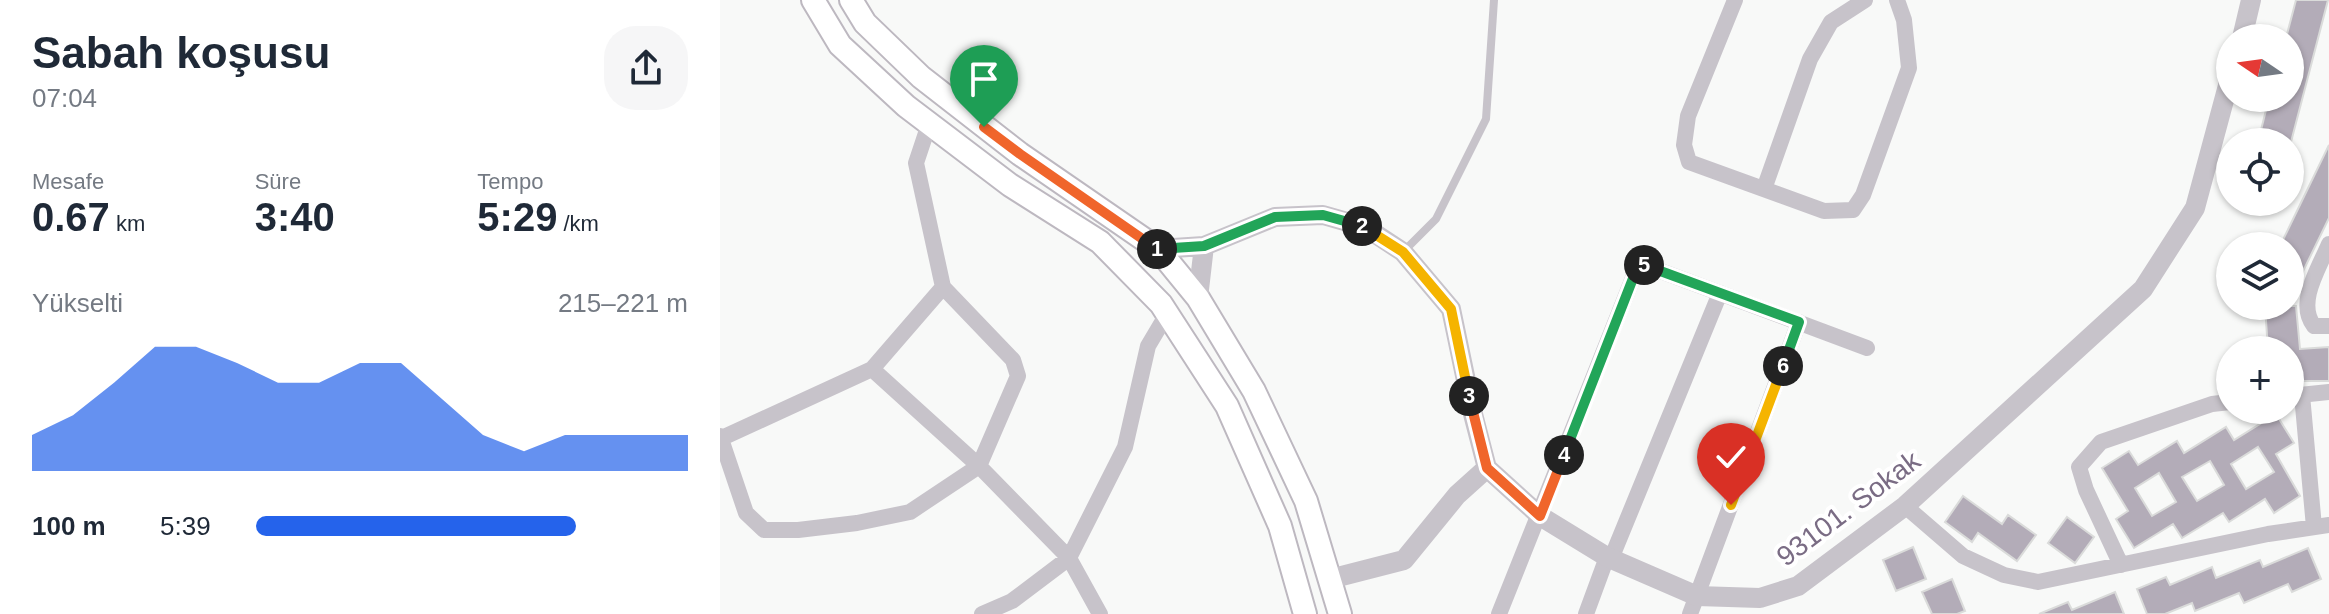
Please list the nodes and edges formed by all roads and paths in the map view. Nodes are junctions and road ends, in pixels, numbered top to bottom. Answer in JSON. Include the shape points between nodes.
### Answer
{"nodes":[{"id":1,"x":813,"y":0,"type":"edge"},
{"id":2,"x":851,"y":0,"type":"edge"},
{"id":3,"x":1494,"y":0,"type":"edge"},
{"id":4,"x":1735,"y":0,"type":"edge"},
{"id":5,"x":1865,"y":0,"type":"edge"},
{"id":6,"x":1897,"y":0,"type":"edge"},
{"id":7,"x":2251,"y":0,"type":"edge"},
{"id":8,"x":2245,"y":24,"type":"edge"},
{"id":9,"x":2221,"y":112,"type":"edge"},
{"id":10,"x":929,"y":124,"type":"junction"},
{"id":11,"x":1764,"y":189,"type":"junction"},
{"id":12,"x":2329,"y":244,"type":"edge"},
{"id":13,"x":1204,"y":246,"type":"junction"},
{"id":14,"x":1158,"y":249,"type":"junction"},
{"id":15,"x":1403,"y":252,"type":"junction"},
{"id":16,"x":943,"y":287,"type":"junction"},
{"id":17,"x":1720,"y":293,"type":"junction"},
{"id":18,"x":1198,"y":298,"type":"junction"},
{"id":19,"x":1167,"y":314,"type":"junction"},
{"id":20,"x":1799,"y":322,"type":"junction"},
{"id":21,"x":2329,"y":326,"type":"edge"},
{"id":22,"x":1867,"y":348,"type":"dead end"},
{"id":23,"x":872,"y":369,"type":"junction"},
{"id":24,"x":2329,"y":392,"type":"edge"},
{"id":25,"x":2304,"y":394,"type":"edge"},
{"id":26,"x":2216,"y":404,"type":"edge"},
{"id":27,"x":2302,"y":424,"type":"edge"},
{"id":28,"x":721,"y":437,"type":"edge"},
{"id":29,"x":979,"y":466,"type":"junction"},
{"id":30,"x":1487,"y":468,"type":"junction"},
{"id":31,"x":1905,"y":506,"type":"junction"},
{"id":32,"x":1540,"y":516,"type":"junction"},
{"id":33,"x":2322,"y":526,"type":"edge"},
{"id":34,"x":1069,"y":558,"type":"junction"},
{"id":35,"x":1609,"y":558,"type":"junction"},
{"id":36,"x":2121,"y":565,"type":"junction"},
{"id":37,"x":1330,"y":579,"type":"junction"},
{"id":38,"x":1694,"y":605,"type":"edge"},
{"id":39,"x":982,"y":614,"type":"edge"},
{"id":40,"x":1100,"y":614,"type":"edge"},
{"id":41,"x":1305,"y":614,"type":"edge"},
{"id":42,"x":1340,"y":614,"type":"edge"},
{"id":43,"x":1499,"y":614,"type":"edge"},
{"id":44,"x":1586,"y":614,"type":"edge"}],
"edges":[{"from":1,"to":10,"type":"main road","via":[[840,45]]},
{"from":2,"to":14,"type":"main road","via":[[865,23],[921,77],[1020,154]]},
{"from":3,"to":15,"type":"lane","via":[[1486,119],[1436,219]]},
{"from":4,"to":11,"type":"street","via":[[1688,116],[1684,145],[1689,162]]},
{"from":5,"to":11,"type":"street","via":[[1831,22],[1810,59]]},
{"from":6,"to":11,"type":"street","via":[[1909,68],[1853,210],[1824,211]]},
{"from":7,"to":8,"type":"street"},
{"from":9,"to":31,"type":"street","name":"93101. Sokak","via":[[2195,208],[2143,289]]},
{"from":10,"to":16,"type":"street","via":[[916,163]]},
{"from":10,"to":19,"type":"main road","via":[[1010,185],[1100,242]]},
{"from":12,"to":21,"type":"street","via":[[2307,299],[2314,326]]},
{"from":13,"to":14,"type":"street"},
{"from":13,"to":15,"type":"street","via":[[1275,217],[1323,215],[1365,227]]},
{"from":13,"to":18,"type":"street"},
{"from":14,"to":18,"type":"main road"},
{"from":15,"to":30,"type":"street","via":[[1451,309]]},
{"from":16,"to":23,"type":"street"},
{"from":16,"to":29,"type":"street","via":[[1013,360],[1018,376]]},
{"from":17,"to":20,"type":"street"},
{"from":17,"to":32,"type":"street","via":[[1639,263]]},
{"from":17,"to":35,"type":"street"},
{"from":18,"to":37,"type":"main road","via":[[1254,391],[1306,501]]},
{"from":19,"to":34,"type":"street","via":[[1148,346],[1125,447]]},
{"from":19,"to":41,"type":"main road","via":[[1227,406],[1280,526]]},
{"from":20,"to":22,"type":"street"},
{"from":20,"to":38,"type":"street"},
{"from":23,"to":28,"type":"street"},
{"from":23,"to":29,"type":"street"},
{"from":24,"to":25,"type":"street"},
{"from":26,"to":36,"type":"street","via":[[2101,442],[2079,467]]},
{"from":27,"to":33,"type":"street"},
{"from":28,"to":29,"type":"street","via":[[746,513],[764,530],[857,523],[910,512]]},
{"from":29,"to":34,"type":"street"},
{"from":30,"to":32,"type":"street","name":"93101. Sokak"},
{"from":30,"to":37,"type":"street","via":[[1457,495],[1404,560]]},
{"from":31,"to":36,"type":"street","via":[[1963,556],[2004,575],[2038,582]]},
{"from":31,"to":38,"type":"street","name":"93101. Sokak","via":[[1798,586],[1760,598]]},
{"from":32,"to":35,"type":"street","name":"93101. Sokak"},
{"from":32,"to":43,"type":"street"},
{"from":33,"to":36,"type":"street"},
{"from":34,"to":39,"type":"street","via":[[1012,601]]},
{"from":34,"to":40,"type":"street"},
{"from":35,"to":38,"type":"street","name":"93101. Sokak"},
{"from":35,"to":44,"type":"street"},
{"from":37,"to":42,"type":"main road"}]}
